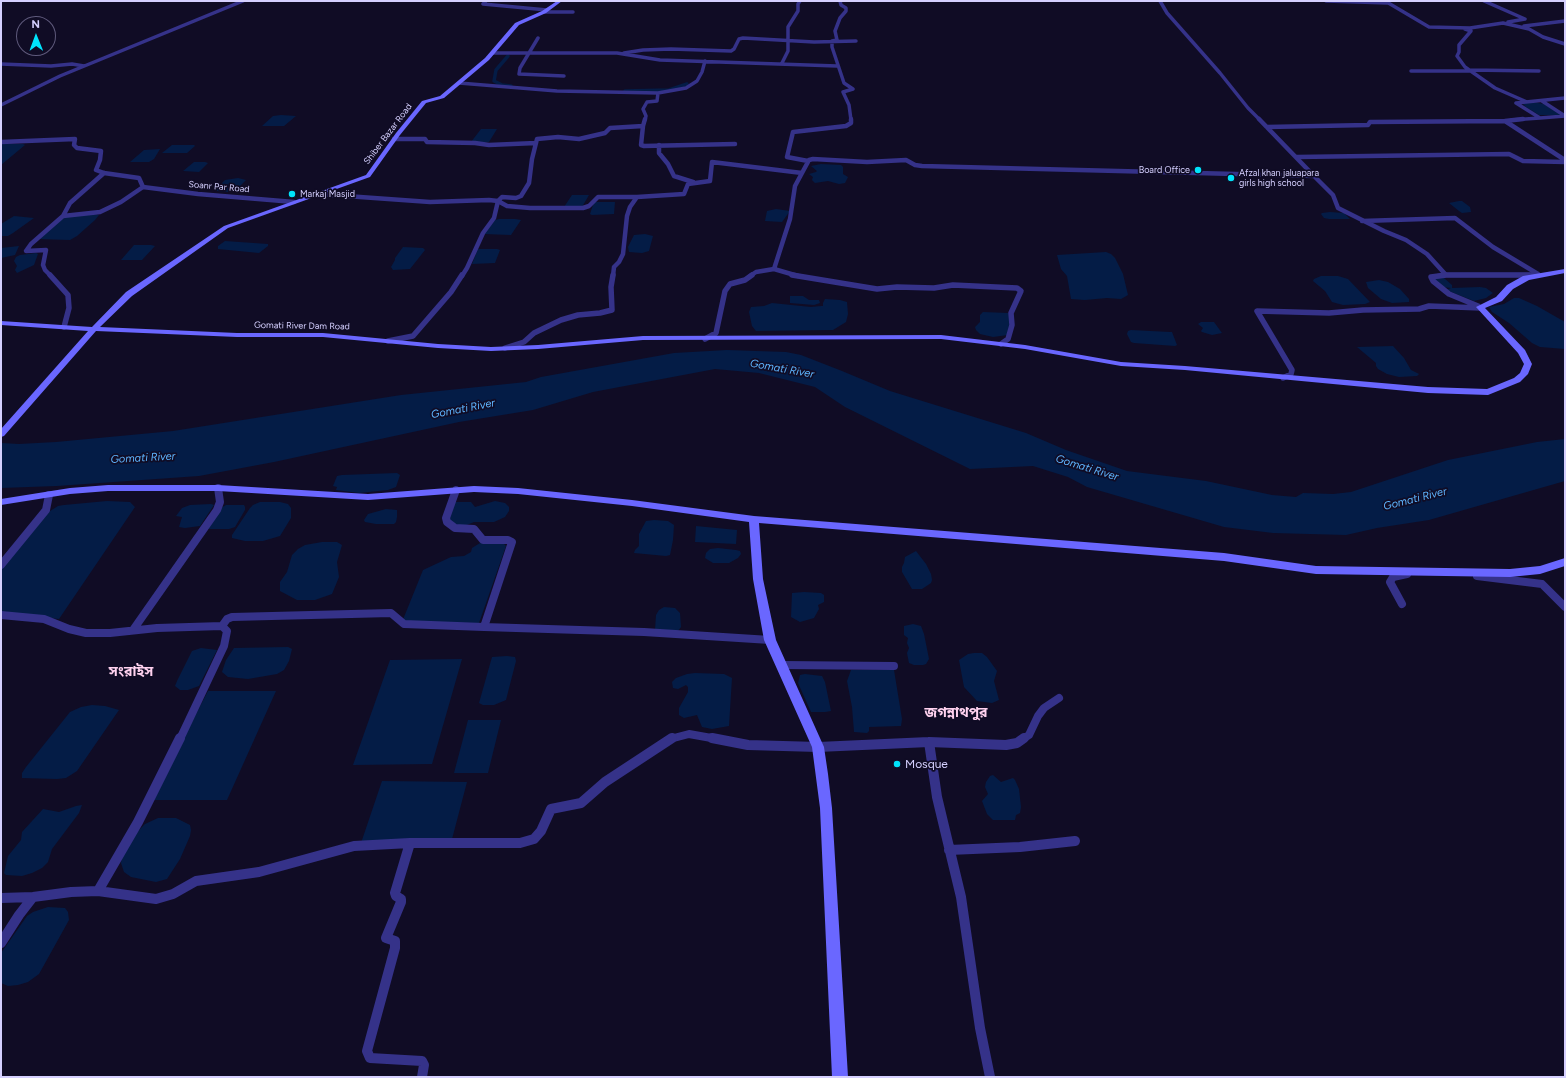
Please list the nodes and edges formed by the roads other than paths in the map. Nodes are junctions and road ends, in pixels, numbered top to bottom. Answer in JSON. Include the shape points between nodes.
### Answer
{"nodes":[{"id":1,"x":243,"y":1,"type":"edge"},
{"id":2,"x":486,"y":1,"type":"edge"},
{"id":3,"x":560,"y":1,"type":"edge"},
{"id":4,"x":800,"y":1,"type":"edge"},
{"id":5,"x":840,"y":1,"type":"edge"},
{"id":6,"x":1160,"y":1,"type":"edge"},
{"id":7,"x":1326,"y":1,"type":"edge"},
{"id":8,"x":1484,"y":1,"type":"edge"},
{"id":9,"x":1387,"y":2,"type":"edge"},
{"id":10,"x":546,"y":11,"type":"junction"},
{"id":11,"x":573,"y":12,"type":"dead end"},
{"id":12,"x":1565,"y":21,"type":"edge"},
{"id":13,"x":1505,"y":23,"type":"junction"},
{"id":14,"x":1520,"y":27,"type":"junction"},
{"id":15,"x":1461,"y":28,"type":"junction"},
{"id":16,"x":538,"y":38,"type":"dead end"},
{"id":17,"x":1565,"y":39,"type":"edge"},
{"id":18,"x":787,"y":40,"type":"junction"},
{"id":19,"x":1554,"y":40,"type":"junction"},
{"id":20,"x":832,"y":41,"type":"junction"},
{"id":21,"x":856,"y":41,"type":"dead end"},
{"id":22,"x":1565,"y":44,"type":"edge"},
{"id":23,"x":493,"y":53,"type":"junction"},
{"id":24,"x":529,"y":53,"type":"junction"},
{"id":25,"x":617,"y":53,"type":"junction"},
{"id":26,"x":705,"y":61,"type":"junction"},
{"id":27,"x":782,"y":63,"type":"junction"},
{"id":28,"x":1,"y":64,"type":"edge"},
{"id":29,"x":84,"y":66,"type":"junction"},
{"id":30,"x":838,"y":66,"type":"junction"},
{"id":31,"x":1411,"y":71,"type":"dead end"},
{"id":32,"x":1470,"y":71,"type":"junction"},
{"id":33,"x":1539,"y":71,"type":"dead end"},
{"id":34,"x":564,"y":76,"type":"dead end"},
{"id":35,"x":458,"y":83,"type":"junction"},
{"id":36,"x":658,"y":93,"type":"junction"},
{"id":37,"x":1565,"y":98,"type":"edge"},
{"id":38,"x":1542,"y":101,"type":"junction"},
{"id":39,"x":1527,"y":102,"type":"junction"},
{"id":40,"x":1,"y":106,"type":"edge"},
{"id":41,"x":1565,"y":116,"type":"edge"},
{"id":42,"x":1540,"y":118,"type":"junction"},
{"id":43,"x":1505,"y":121,"type":"junction"},
{"id":44,"x":643,"y":126,"type":"junction"},
{"id":45,"x":1267,"y":127,"type":"junction"},
{"id":46,"x":394,"y":139,"type":"junction"},
{"id":47,"x":1,"y":142,"type":"edge"},
{"id":48,"x":536,"y":143,"type":"junction"},
{"id":49,"x":735,"y":144,"type":"dead end"},
{"id":50,"x":659,"y":145,"type":"junction"},
{"id":51,"x":1297,"y":157,"type":"junction"},
{"id":52,"x":808,"y":161,"type":"junction"},
{"id":53,"x":1565,"y":161,"type":"edge"},
{"id":54,"x":104,"y":173,"type":"junction"},
{"id":55,"x":802,"y":173,"type":"junction"},
{"id":56,"x":1314,"y":176,"type":"junction"},
{"id":57,"x":694,"y":183,"type":"junction"},
{"id":58,"x":143,"y":187,"type":"junction"},
{"id":59,"x":318,"y":194,"type":"junction"},
{"id":60,"x":637,"y":196,"type":"junction"},
{"id":61,"x":498,"y":201,"type":"junction"},
{"id":62,"x":294,"y":202,"type":"junction"},
{"id":63,"x":63,"y":216,"type":"junction"},
{"id":64,"x":1362,"y":221,"type":"junction"},
{"id":65,"x":774,"y":269,"type":"junction"},
{"id":66,"x":1565,"y":271,"type":"edge"},
{"id":67,"x":1446,"y":275,"type":"junction"},
{"id":68,"x":1538,"y":275,"type":"junction"},
{"id":69,"x":1480,"y":308,"type":"junction"},
{"id":70,"x":1,"y":323,"type":"edge"},
{"id":71,"x":64,"y":327,"type":"junction"},
{"id":72,"x":94,"y":329,"type":"junction"},
{"id":73,"x":706,"y":339,"type":"junction"},
{"id":74,"x":388,"y":341,"type":"junction"},
{"id":75,"x":1001,"y":344,"type":"junction"},
{"id":76,"x":504,"y":349,"type":"junction"},
{"id":77,"x":1283,"y":378,"type":"junction"},
{"id":78,"x":1,"y":434,"type":"edge"},
{"id":79,"x":218,"y":488,"type":"junction"},
{"id":80,"x":456,"y":490,"type":"junction"},
{"id":81,"x":49,"y":494,"type":"junction"},
{"id":82,"x":1,"y":502,"type":"edge"},
{"id":83,"x":754,"y":519,"type":"junction"},
{"id":84,"x":1565,"y":562,"type":"edge"},
{"id":85,"x":1,"y":565,"type":"edge"},
{"id":86,"x":1448,"y":571,"type":"junction"},
{"id":87,"x":1459,"y":575,"type":"junction"},
{"id":88,"x":1402,"y":604,"type":"dead end"},
{"id":89,"x":1564,"y":606,"type":"edge"},
{"id":90,"x":1,"y":615,"type":"edge"},
{"id":91,"x":222,"y":626,"type":"junction"},
{"id":92,"x":484,"y":627,"type":"junction"},
{"id":93,"x":133,"y":630,"type":"junction"},
{"id":94,"x":770,"y":640,"type":"junction"},
{"id":95,"x":782,"y":665,"type":"junction"},
{"id":96,"x":894,"y":666,"type":"dead end"},
{"id":97,"x":1059,"y":698,"type":"dead end"},
{"id":98,"x":929,"y":742,"type":"junction"},
{"id":99,"x":818,"y":747,"type":"junction"},
{"id":100,"x":1075,"y":841,"type":"dead end"},
{"id":101,"x":410,"y":843,"type":"junction"},
{"id":102,"x":949,"y":850,"type":"junction"},
{"id":103,"x":98,"y":891,"type":"junction"},
{"id":104,"x":33,"y":897,"type":"junction"},
{"id":105,"x":1,"y":898,"type":"edge"},
{"id":106,"x":1,"y":942,"type":"edge"},
{"id":107,"x":422,"y":1077,"type":"edge"},
{"id":108,"x":840,"y":1077,"type":"edge"},
{"id":109,"x":990,"y":1077,"type":"edge"}],
"edges":[{"from":1,"to":29,"type":"street"},
{"from":2,"to":10,"type":"street","via":[[483,4]]},
{"from":3,"to":10,"type":"street","name":"Shiber Bazar Road"},
{"from":4,"to":18,"type":"street","via":[[798,11],[789,26]]},
{"from":5,"to":20,"type":"street","via":[[846,11],[835,31],[837,40]]},
{"from":6,"to":45,"type":"street","via":[[1167,13]]},
{"from":7,"to":9,"type":"street"},
{"from":8,"to":13,"type":"street","via":[[1525,19]]},
{"from":9,"to":15,"type":"street","via":[[1429,27]]},
{"from":10,"to":11,"type":"street"},
{"from":10,"to":23,"type":"street","name":"Shiber Bazar Road","via":[[517,24]]},
{"from":12,"to":14,"type":"street"},
{"from":13,"to":14,"type":"street"},
{"from":13,"to":15,"type":"street"},
{"from":14,"to":19,"type":"street"},
{"from":15,"to":32,"type":"street","via":[[1471,31],[1459,45],[1457,56]]},
{"from":16,"to":24,"type":"street"},
{"from":17,"to":19,"type":"street"},
{"from":18,"to":20,"type":"street"},
{"from":18,"to":25,"type":"street","via":[[741,38],[732,51],[644,50]]},
{"from":18,"to":27,"type":"street","via":[[788,51]]},
{"from":19,"to":22,"type":"street"},
{"from":20,"to":21,"type":"street"},
{"from":20,"to":30,"type":"street"},
{"from":23,"to":24,"type":"street"},
{"from":23,"to":35,"type":"street","name":"Shiber Bazar Road"},
{"from":24,"to":25,"type":"street"},
{"from":24,"to":34,"type":"street","via":[[520,68],[520,75]]},
{"from":25,"to":26,"type":"street","via":[[660,60]]},
{"from":26,"to":27,"type":"street"},
{"from":26,"to":36,"type":"street","via":[[697,81],[686,88]]},
{"from":27,"to":30,"type":"street"},
{"from":28,"to":29,"type":"street"},
{"from":29,"to":40,"type":"street","via":[[48,81]]},
{"from":30,"to":52,"type":"street","via":[[844,83],[853,89],[843,92],[849,105],[851,123],[846,126],[793,132],[787,157]]},
{"from":31,"to":32,"type":"street"},
{"from":32,"to":33,"type":"street"},
{"from":32,"to":39,"type":"street","via":[[1495,88]]},
{"from":35,"to":36,"type":"street","via":[[556,91]]},
{"from":35,"to":46,"type":"street","name":"Shiber Bazar Road","via":[[442,97],[424,102]]},
{"from":36,"to":44,"type":"street","via":[[657,101],[647,102]]},
{"from":37,"to":38,"type":"street"},
{"from":38,"to":39,"type":"street"},
{"from":38,"to":41,"type":"street"},
{"from":39,"to":42,"type":"street","via":[[1516,104]]},
{"from":41,"to":42,"type":"street"},
{"from":42,"to":43,"type":"street"},
{"from":43,"to":45,"type":"street","via":[[1370,122],[1368,125]]},
{"from":43,"to":53,"type":"street"},
{"from":44,"to":48,"type":"street","via":[[610,128],[605,133],[579,139],[540,138]]},
{"from":44,"to":50,"type":"street","via":[[641,144]]},
{"from":45,"to":51,"type":"street"},
{"from":46,"to":48,"type":"street","via":[[489,145]]},
{"from":46,"to":59,"type":"street","name":"Shiber Bazar Road","via":[[368,176]]},
{"from":47,"to":54,"type":"street","via":[[75,139],[74,145],[77,148],[101,151],[96,170]]},
{"from":48,"to":61,"type":"street","via":[[529,183],[522,195]]},
{"from":49,"to":50,"type":"street"},
{"from":50,"to":57,"type":"street","via":[[659,153],[674,176]]},
{"from":51,"to":53,"type":"street","via":[[1506,154],[1519,161]]},
{"from":51,"to":56,"type":"street"},
{"from":52,"to":55,"type":"street"},
{"from":52,"to":56,"type":"street","via":[[906,160],[922,166]]},
{"from":54,"to":58,"type":"street","via":[[139,178]]},
{"from":54,"to":63,"type":"street","via":[[70,203]]},
{"from":55,"to":57,"type":"street","via":[[714,162],[711,163],[710,181]]},
{"from":55,"to":65,"type":"street","via":[[795,186],[790,219]]},
{"from":56,"to":64,"type":"street","via":[[1333,196],[1338,208]]},
{"from":57,"to":60,"type":"street","via":[[688,184],[684,194]]},
{"from":58,"to":62,"type":"street","name":"Soanr Par Road"},
{"from":58,"to":63,"type":"street","via":[[100,212]]},
{"from":59,"to":61,"type":"street","via":[[430,202]]},
{"from":59,"to":62,"type":"street","name":"Shiber Bazar Road"},
{"from":60,"to":61,"type":"street","via":[[598,197],[590,206],[583,208],[516,207],[502,205]]},
{"from":60,"to":76,"type":"street","via":[[627,216],[623,254],[614,267],[611,287],[612,310],[561,320],[534,333],[524,342]]},
{"from":61,"to":74,"type":"street","via":[[494,218],[451,292],[413,336]]},
{"from":62,"to":72,"type":"street","name":"Shiber Bazar Road","via":[[222,229],[129,294]]},
{"from":63,"to":71,"type":"street","via":[[26,251],[46,250],[43,265],[45,270],[65,288],[69,308]]},
{"from":64,"to":67,"type":"street","via":[[1406,240],[1427,254]]},
{"from":64,"to":68,"type":"street","via":[[1455,218],[1493,247]]},
{"from":65,"to":73,"type":"street","via":[[756,272],[745,280],[730,284],[725,291],[716,333]]},
{"from":65,"to":75,"type":"street","via":[[792,275],[877,289],[953,285],[1017,288],[1021,291],[1011,312],[1012,325],[1008,339]]},
{"from":66,"to":68,"type":"street"},
{"from":67,"to":68,"type":"street"},
{"from":67,"to":69,"type":"street","via":[[1431,277],[1449,294]]},
{"from":68,"to":69,"type":"street","via":[[1510,287],[1499,299]]},
{"from":69,"to":77,"type":"street","via":[[1429,306],[1419,309],[1329,313],[1258,311],[1292,370],[1291,374]]},
{"from":69,"to":77,"type":"street","name":"Gomati River Dam Road","via":[[1522,352],[1528,364],[1524,374],[1507,385],[1488,392],[1428,390]]},
{"from":70,"to":71,"type":"street","name":"Gomati River Dam Road"},
{"from":71,"to":72,"type":"street","name":"Gomati River Dam Road"},
{"from":72,"to":74,"type":"street","name":"Gomati River Dam Road","via":[[237,335],[324,335]]},
{"from":72,"to":78,"type":"street","name":"Shiber Bazar Road"},
{"from":73,"to":75,"type":"street","name":"Gomati River Dam Road","via":[[941,338]]},
{"from":73,"to":76,"type":"street","name":"Gomati River Dam Road","via":[[643,338]]},
{"from":74,"to":76,"type":"street","name":"Gomati River Dam Road"},
{"from":75,"to":77,"type":"street","name":"Gomati River Dam Road","via":[[1121,364]]},
{"from":79,"to":80,"type":"street","via":[[368,497]]},
{"from":79,"to":81,"type":"street","via":[[108,488]]},
{"from":79,"to":93,"type":"street","via":[[220,502],[217,510]]},
{"from":80,"to":83,"type":"street","via":[[518,491]]},
{"from":80,"to":92,"type":"street","via":[[446,518],[447,522],[455,528],[474,528],[483,540],[512,542]]},
{"from":81,"to":82,"type":"street"},
{"from":81,"to":85,"type":"street","via":[[46,510]]},
{"from":83,"to":86,"type":"street","via":[[1224,556],[1316,570]]},
{"from":83,"to":94,"type":"street","via":[[758,579]]},
{"from":84,"to":86,"type":"street","via":[[1540,570],[1510,573]]},
{"from":86,"to":87,"type":"street"},
{"from":87,"to":88,"type":"street","via":[[1411,574],[1393,577],[1390,582]]},
{"from":87,"to":89,"type":"street","via":[[1542,584]]},
{"from":90,"to":93,"type":"street","via":[[44,619],[86,633]]},
{"from":91,"to":92,"type":"street","via":[[232,617],[391,613],[404,624]]},
{"from":91,"to":93,"type":"street"},
{"from":91,"to":103,"type":"street","via":[[227,631],[224,646],[142,815]]},
{"from":92,"to":94,"type":"street","via":[[644,632]]},
{"from":94,"to":95,"type":"street"},
{"from":95,"to":96,"type":"street"},
{"from":95,"to":99,"type":"street"},
{"from":97,"to":98,"type":"street","via":[[1044,708],[1035,720],[1029,735],[1017,743],[1006,745]]},
{"from":98,"to":99,"type":"street"},
{"from":98,"to":102,"type":"street"},
{"from":99,"to":101,"type":"street","via":[[748,745],[689,734],[680,735],[605,782],[581,803],[551,809],[541,831],[534,839],[520,843]]},
{"from":99,"to":108,"type":"street","via":[[826,808]]},
{"from":100,"to":102,"type":"street","via":[[1020,848]]},
{"from":101,"to":103,"type":"street","via":[[354,846],[259,872],[196,881],[173,894],[156,899]]},
{"from":101,"to":107,"type":"street","via":[[395,893],[401,902],[386,938],[395,941],[395,944],[367,1055],[370,1058],[422,1061]]},
{"from":102,"to":109,"type":"street","via":[[962,897],[980,1028]]},
{"from":103,"to":104,"type":"street"},
{"from":104,"to":105,"type":"street"},
{"from":104,"to":106,"type":"street"}]}
